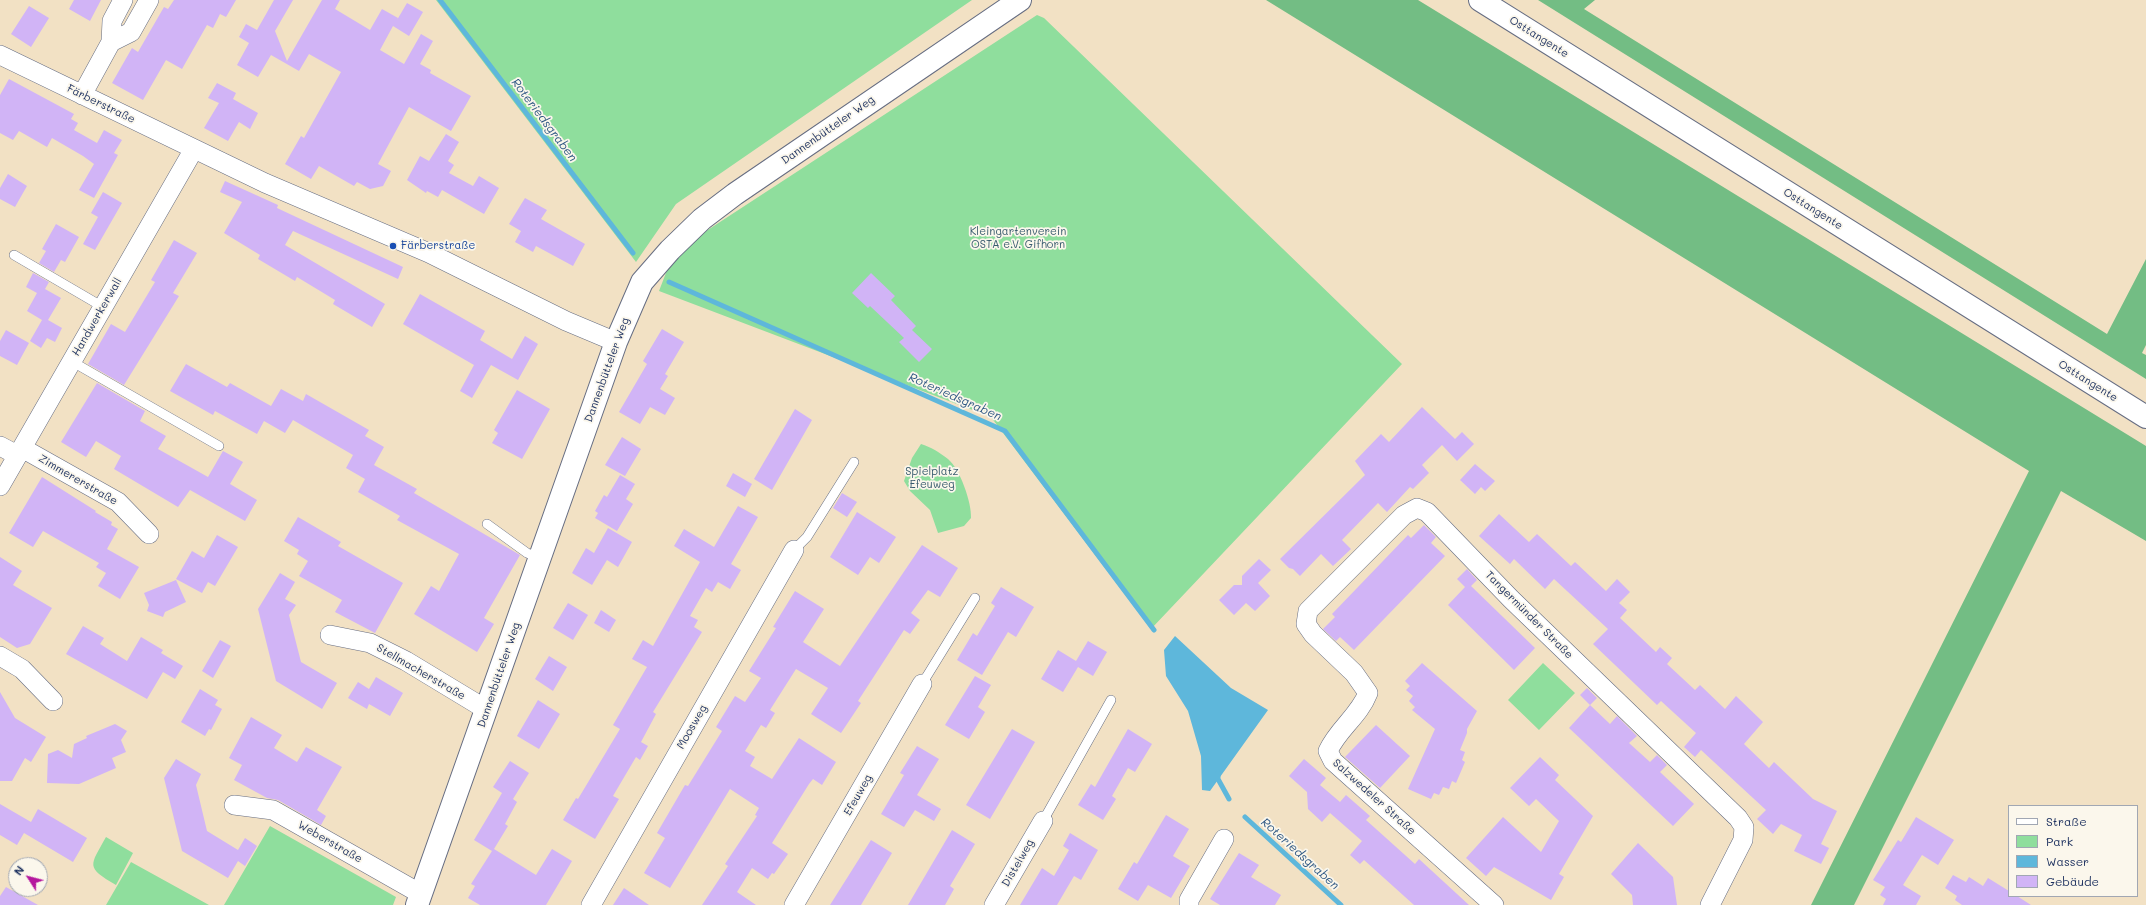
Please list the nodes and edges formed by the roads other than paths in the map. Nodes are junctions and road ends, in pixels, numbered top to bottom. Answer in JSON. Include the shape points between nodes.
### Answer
{"nodes":[{"id":1,"x":122,"y":0,"type":"edge"},
{"id":2,"x":149,"y":0,"type":"edge"},
{"id":3,"x":1020,"y":0,"type":"edge"},
{"id":4,"x":1480,"y":0,"type":"edge"},
{"id":5,"x":111,"y":42,"type":"junction"},
{"id":6,"x":0,"y":55,"type":"edge"},
{"id":7,"x":82,"y":95,"type":"junction"},
{"id":8,"x":194,"y":150,"type":"junction"},
{"id":9,"x":14,"y":256,"type":"dead end"},
{"id":10,"x":103,"y":307,"type":"junction"},
{"id":11,"x":616,"y":342,"type":"junction"},
{"id":12,"x":71,"y":362,"type":"junction"},
{"id":13,"x":2146,"y":418,"type":"edge"},
{"id":14,"x":0,"y":446,"type":"edge"},
{"id":15,"x":219,"y":446,"type":"dead end"},
{"id":16,"x":19,"y":452,"type":"junction"},
{"id":17,"x":854,"y":462,"type":"dead end"},
{"id":18,"x":0,"y":486,"type":"edge"},
{"id":19,"x":487,"y":524,"type":"dead end"},
{"id":20,"x":149,"y":534,"type":"dead end"},
{"id":21,"x":794,"y":550,"type":"joint"},
{"id":22,"x":540,"y":558,"type":"junction"},
{"id":23,"x":975,"y":598,"type":"dead end"},
{"id":24,"x":330,"y":635,"type":"dead end"},
{"id":25,"x":0,"y":656,"type":"edge"},
{"id":26,"x":1354,"y":673,"type":"joint"},
{"id":27,"x":922,"y":684,"type":"joint"},
{"id":28,"x":1111,"y":700,"type":"dead end"},
{"id":29,"x":53,"y":702,"type":"dead end"},
{"id":30,"x":487,"y":710,"type":"junction"},
{"id":31,"x":234,"y":805,"type":"dead end"},
{"id":32,"x":1043,"y":821,"type":"joint"},
{"id":33,"x":1224,"y":839,"type":"dead end"},
{"id":34,"x":421,"y":901,"type":"edge"},
{"id":35,"x":591,"y":905,"type":"edge"},
{"id":36,"x":794,"y":905,"type":"edge"},
{"id":37,"x":994,"y":905,"type":"edge"},
{"id":38,"x":1189,"y":905,"type":"edge"},
{"id":39,"x":1494,"y":905,"type":"edge"},
{"id":40,"x":1710,"y":905,"type":"edge"}],
"edges":[{"from":1,"to":5,"type":"street","via":[[112,21]]},
{"from":2,"to":5,"type":"street","via":[[131,32]]},
{"from":3,"to":11,"type":"street","name":"Dannenbütteler Weg","via":[[804,146],[702,219],[642,282]]},
{"from":4,"to":13,"type":"street","name":"Osttangente"},
{"from":5,"to":7,"type":"street"},
{"from":6,"to":7,"type":"street","name":"Färberstraße"},
{"from":7,"to":8,"type":"street","name":"Färberstraße"},
{"from":8,"to":10,"type":"street","name":"Handwerkerwall"},
{"from":8,"to":11,"type":"street","name":"Färberstraße","via":[[429,254],[566,321]]},
{"from":9,"to":10,"type":"lane"},
{"from":10,"to":12,"type":"street","name":"Handwerkerwall"},
{"from":11,"to":22,"type":"street","name":"Dannenbütteler Weg"},
{"from":12,"to":15,"type":"lane"},
{"from":12,"to":16,"type":"street","name":"Handwerkerwall"},
{"from":14,"to":16,"type":"street","name":"Zimmererstraße"},
{"from":16,"to":18,"type":"street","name":"Handwerkerwall"},
{"from":16,"to":20,"type":"street","name":"Zimmererstraße","via":[[118,502]]},
{"from":17,"to":21,"type":"lane","via":[[807,537]]},
{"from":19,"to":22,"type":"lane","via":[[527,553]]},
{"from":21,"to":35,"type":"street","name":"Moosweg"},
{"from":22,"to":30,"type":"street","name":"Dannenbütteler Weg"},
{"from":23,"to":27,"type":"lane"},
{"from":24,"to":30,"type":"street","name":"Stellmacherstraße","via":[[370,643],[406,661]]},
{"from":25,"to":29,"type":"street","via":[[22,669]]},
{"from":26,"to":39,"type":"street","name":"Salzwedeler Straße","via":[[1368,693],[1362,706],[1333,741],[1328,751],[1333,761]]},
{"from":26,"to":40,"type":"street","name":"Tangermünder Straße","via":[[1313,634],[1306,624],[1308,611],[1404,515],[1417,508],[1427,512],[1511,599],[1738,818],[1744,828],[1743,840]]},
{"from":27,"to":36,"type":"street","name":"Efeuweg"},
{"from":28,"to":32,"type":"lane"},
{"from":30,"to":34,"type":"street","name":"Dannenbütteler Weg"},
{"from":31,"to":34,"type":"street","name":"Weberstraße","via":[[273,810]]},
{"from":32,"to":37,"type":"street","name":"Distelweg"},
{"from":33,"to":38,"type":"street","via":[[1189,900]]}]}
